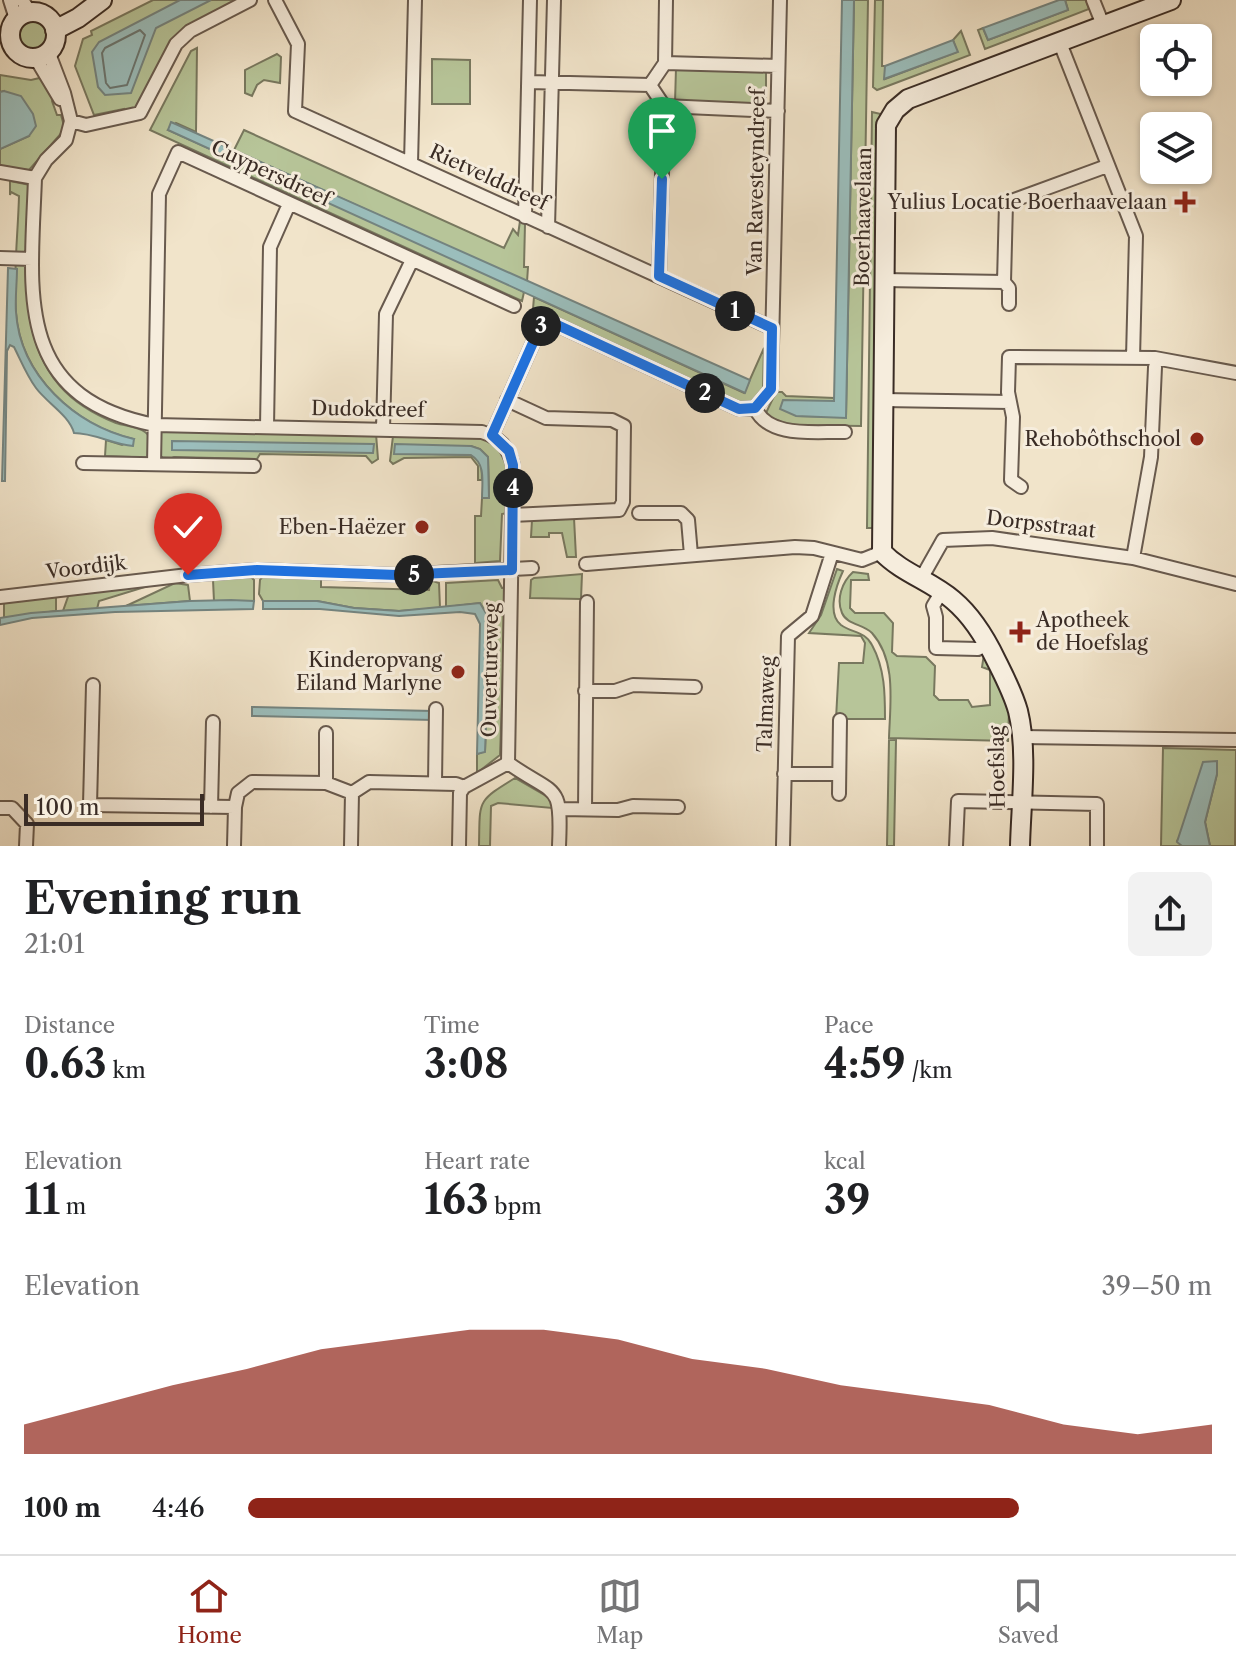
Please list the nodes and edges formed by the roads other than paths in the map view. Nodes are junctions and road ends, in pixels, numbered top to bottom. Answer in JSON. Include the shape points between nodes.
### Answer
{"nodes":[{"id":1,"x":10,"y":0,"type":"edge"},
{"id":2,"x":250,"y":0,"type":"edge"},
{"id":3,"x":275,"y":0,"type":"edge"},
{"id":4,"x":415,"y":0,"type":"edge"},
{"id":5,"x":530,"y":0,"type":"edge"},
{"id":6,"x":554,"y":0,"type":"edge"},
{"id":7,"x":666,"y":0,"type":"edge"},
{"id":8,"x":780,"y":0,"type":"edge"},
{"id":9,"x":1093,"y":0,"type":"edge"},
{"id":10,"x":1171,"y":0,"type":"edge"},
{"id":11,"x":98,"y":2,"type":"edge"},
{"id":12,"x":52,"y":25,"type":"junction"},
{"id":13,"x":1103,"y":25,"type":"junction"},
{"id":14,"x":14,"y":31,"type":"edge"},
{"id":15,"x":1060,"y":43,"type":"junction"},
{"id":16,"x":42,"y":54,"type":"junction"},
{"id":17,"x":665,"y":63,"type":"junction"},
{"id":18,"x":778,"y":66,"type":"junction"},
{"id":19,"x":529,"y":82,"type":"junction"},
{"id":20,"x":552,"y":82,"type":"junction"},
{"id":21,"x":650,"y":85,"type":"junction"},
{"id":22,"x":664,"y":106,"type":"junction"},
{"id":23,"x":778,"y":111,"type":"junction"},
{"id":24,"x":69,"y":115,"type":"junction"},
{"id":25,"x":411,"y":163,"type":"junction"},
{"id":26,"x":1107,"y":166,"type":"junction"},
{"id":27,"x":0,"y":172,"type":"edge"},
{"id":28,"x":35,"y":178,"type":"junction"},
{"id":29,"x":289,"y":204,"type":"junction"},
{"id":30,"x":525,"y":217,"type":"junction"},
{"id":31,"x":548,"y":227,"type":"junction"},
{"id":32,"x":0,"y":258,"type":"edge"},
{"id":33,"x":32,"y":259,"type":"junction"},
{"id":34,"x":412,"y":260,"type":"junction"},
{"id":35,"x":659,"y":276,"type":"junction"},
{"id":36,"x":884,"y":280,"type":"junction"},
{"id":37,"x":1004,"y":282,"type":"junction"},
{"id":38,"x":1009,"y":304,"type":"dead end"},
{"id":39,"x":514,"y":306,"type":"dead end"},
{"id":40,"x":772,"y":328,"type":"junction"},
{"id":41,"x":1133,"y":358,"type":"junction"},
{"id":42,"x":1155,"y":367,"type":"dead end"},
{"id":43,"x":1236,"y":373,"type":"edge"},
{"id":44,"x":507,"y":400,"type":"junction"},
{"id":45,"x":883,"y":400,"type":"junction"},
{"id":46,"x":1010,"y":402,"type":"junction"},
{"id":47,"x":755,"y":408,"type":"junction"},
{"id":48,"x":155,"y":425,"type":"junction"},
{"id":49,"x":267,"y":427,"type":"junction"},
{"id":50,"x":383,"y":429,"type":"junction"},
{"id":51,"x":845,"y":432,"type":"dead end"},
{"id":52,"x":492,"y":435,"type":"junction"},
{"id":53,"x":83,"y":463,"type":"dead end"},
{"id":54,"x":154,"y":464,"type":"junction"},
{"id":55,"x":254,"y":466,"type":"dead end"},
{"id":56,"x":1021,"y":487,"type":"dead end"},
{"id":57,"x":639,"y":513,"type":"dead end"},
{"id":58,"x":512,"y":515,"type":"junction"},
{"id":59,"x":882,"y":552,"type":"junction"},
{"id":60,"x":832,"y":553,"type":"junction"},
{"id":61,"x":691,"y":555,"type":"junction"},
{"id":62,"x":1133,"y":558,"type":"junction"},
{"id":63,"x":586,"y":564,"type":"dead end"},
{"id":64,"x":532,"y":568,"type":"dead end"},
{"id":65,"x":512,"y":570,"type":"junction"},
{"id":66,"x":921,"y":579,"type":"junction"},
{"id":67,"x":1236,"y":584,"type":"edge"},
{"id":68,"x":0,"y":597,"type":"edge"},
{"id":69,"x":937,"y":599,"type":"junction"},
{"id":70,"x":587,"y":602,"type":"dead end"},
{"id":71,"x":988,"y":644,"type":"junction"},
{"id":72,"x":93,"y":685,"type":"dead end"},
{"id":73,"x":695,"y":687,"type":"dead end"},
{"id":74,"x":585,"y":691,"type":"junction"},
{"id":75,"x":436,"y":709,"type":"dead end"},
{"id":76,"x":840,"y":720,"type":"dead end"},
{"id":77,"x":213,"y":722,"type":"dead end"},
{"id":78,"x":326,"y":733,"type":"dead end"},
{"id":79,"x":1022,"y":737,"type":"junction"},
{"id":80,"x":1236,"y":740,"type":"edge"},
{"id":81,"x":508,"y":763,"type":"junction"},
{"id":82,"x":784,"y":774,"type":"junction"},
{"id":83,"x":839,"y":774,"type":"junction"},
{"id":84,"x":326,"y":783,"type":"junction"},
{"id":85,"x":435,"y":783,"type":"junction"},
{"id":86,"x":464,"y":787,"type":"junction"},
{"id":87,"x":352,"y":793,"type":"junction"},
{"id":88,"x":839,"y":794,"type":"dead end"},
{"id":89,"x":1021,"y":803,"type":"junction"},
{"id":90,"x":211,"y":807,"type":"junction"},
{"id":91,"x":235,"y":807,"type":"junction"},
{"id":92,"x":678,"y":807,"type":"dead end"},
{"id":93,"x":0,"y":808,"type":"edge"},
{"id":94,"x":561,"y":809,"type":"junction"},
{"id":95,"x":585,"y":809,"type":"junction"},
{"id":96,"x":26,"y":846,"type":"edge"},
{"id":97,"x":234,"y":846,"type":"edge"},
{"id":98,"x":351,"y":846,"type":"edge"},
{"id":99,"x":459,"y":846,"type":"edge"},
{"id":100,"x":559,"y":846,"type":"edge"},
{"id":101,"x":783,"y":846,"type":"edge"},
{"id":102,"x":956,"y":846,"type":"edge"},
{"id":103,"x":1020,"y":846,"type":"edge"},
{"id":104,"x":1097,"y":846,"type":"edge"}],
"edges":[{"from":1,"to":14,"type":"street"},
{"from":2,"to":24,"type":"street","via":[[190,31],[176,44],[140,113],[86,125]]},
{"from":3,"to":25,"type":"street","name":"Rietvelddreef","via":[[298,44],[295,111]]},
{"from":4,"to":25,"type":"street"},
{"from":5,"to":19,"type":"street"},
{"from":6,"to":20,"type":"street"},
{"from":7,"to":17,"type":"street"},
{"from":8,"to":18,"type":"street","name":"Van Ravesteyndreef"},
{"from":9,"to":13,"type":"street"},
{"from":10,"to":13,"type":"street","name":"Boerhaavelaan"},
{"from":11,"to":12,"type":"street","via":[[76,7]]},
{"from":12,"to":14,"type":"street","via":[[43,14]]},
{"from":12,"to":16,"type":"street","via":[[54,42]]},
{"from":13,"to":15,"type":"street","name":"Boerhaavelaan"},
{"from":14,"to":16,"type":"street"},
{"from":15,"to":26,"type":"street"},
{"from":15,"to":36,"type":"street","name":"Boerhaavelaan","via":[[908,99],[891,115],[886,125]]},
{"from":16,"to":24,"type":"street","via":[[64,93]]},
{"from":17,"to":18,"type":"street"},
{"from":17,"to":21,"type":"street"},
{"from":18,"to":23,"type":"street","name":"Van Ravesteyndreef"},
{"from":19,"to":20,"type":"street"},
{"from":19,"to":30,"type":"street"},
{"from":20,"to":21,"type":"street"},
{"from":20,"to":31,"type":"street"},
{"from":21,"to":22,"type":"street"},
{"from":22,"to":23,"type":"street"},
{"from":22,"to":35,"type":"street"},
{"from":23,"to":40,"type":"street","name":"Van Ravesteyndreef"},
{"from":24,"to":28,"type":"street","via":[[66,140]]},
{"from":25,"to":30,"type":"street","name":"Rietvelddreef"},
{"from":26,"to":37,"type":"street","via":[[1006,203]]},
{"from":26,"to":41,"type":"street","via":[[1136,236]]},
{"from":27,"to":28,"type":"street"},
{"from":28,"to":33,"type":"street","name":"Dudokdreef"},
{"from":29,"to":34,"type":"street","name":"Cuypersdreef"},
{"from":29,"to":48,"type":"street","name":"Cuypersdreef","via":[[178,152],[159,194]]},
{"from":29,"to":49,"type":"street","via":[[270,247]]},
{"from":30,"to":31,"type":"street","name":"Rietvelddreef"},
{"from":31,"to":35,"type":"street","name":"Rietvelddreef"},
{"from":32,"to":33,"type":"street"},
{"from":33,"to":48,"type":"street","name":"Dudokdreef","via":[[39,334],[61,378],[96,407]]},
{"from":34,"to":39,"type":"street","name":"Cuypersdreef"},
{"from":34,"to":50,"type":"street","via":[[386,314]]},
{"from":35,"to":40,"type":"street","name":"Rietvelddreef"},
{"from":36,"to":37,"type":"street"},
{"from":36,"to":45,"type":"street","name":"Boerhaavelaan"},
{"from":37,"to":38,"type":"street"},
{"from":40,"to":47,"type":"street","name":"Van Ravesteyndreef","via":[[771,389]]},
{"from":41,"to":43,"type":"street","via":[[1172,359]]},
{"from":41,"to":46,"type":"street","via":[[1009,357]]},
{"from":42,"to":62,"type":"street","via":[[1151,457]]},
{"from":44,"to":47,"type":"street","via":[[540,327],[553,323],[739,409]]},
{"from":44,"to":52,"type":"street"},
{"from":44,"to":58,"type":"street","via":[[546,418],[612,420],[624,426],[619,510]]},
{"from":45,"to":46,"type":"street"},
{"from":45,"to":59,"type":"street","name":"Boerhaavelaan"},
{"from":46,"to":56,"type":"street","via":[[1011,480]]},
{"from":47,"to":51,"type":"street","via":[[760,418],[782,430]]},
{"from":48,"to":49,"type":"street","name":"Dudokdreef"},
{"from":48,"to":54,"type":"street"},
{"from":49,"to":50,"type":"street","name":"Dudokdreef"},
{"from":50,"to":52,"type":"street","name":"Dudokdreef"},
{"from":52,"to":58,"type":"street","via":[[509,451],[513,465]]},
{"from":53,"to":54,"type":"street"},
{"from":54,"to":55,"type":"street"},
{"from":57,"to":61,"type":"street","via":[[681,513],[688,520]]},
{"from":58,"to":65,"type":"street","name":"Ouvertureweg"},
{"from":59,"to":60,"type":"street","via":[[862,560]]},
{"from":59,"to":66,"type":"street"},
{"from":60,"to":61,"type":"street","via":[[795,547]]},
{"from":60,"to":82,"type":"street","name":"Talmaweg","via":[[812,616],[788,636]]},
{"from":61,"to":63,"type":"street"},
{"from":62,"to":66,"type":"street","name":"Dorpsstraat","via":[[992,538],[953,538],[943,540]]},
{"from":62,"to":67,"type":"street","name":"Dorpsstraat"},
{"from":64,"to":65,"type":"street"},
{"from":65,"to":68,"type":"street","name":"Voordijk","via":[[397,575],[257,570]]},
{"from":65,"to":81,"type":"street","name":"Ouvertureweg"},
{"from":66,"to":69,"type":"street","name":"Hoefslag"},
{"from":69,"to":71,"type":"street","name":"Hoefslag","via":[[972,619]]},
{"from":69,"to":71,"type":"street","via":[[936,648],[978,649]]},
{"from":70,"to":74,"type":"street"},
{"from":71,"to":79,"type":"street","name":"Hoefslag","via":[[1011,691]]},
{"from":72,"to":90,"type":"street","via":[[90,805]]},
{"from":73,"to":74,"type":"street","via":[[633,685]]},
{"from":74,"to":95,"type":"street"},
{"from":75,"to":85,"type":"street"},
{"from":76,"to":83,"type":"street"},
{"from":77,"to":90,"type":"street"},
{"from":78,"to":84,"type":"street"},
{"from":79,"to":80,"type":"street"},
{"from":79,"to":89,"type":"street","name":"Hoefslag"},
{"from":81,"to":86,"type":"street","name":"Ouvertureweg"},
{"from":81,"to":94,"type":"street","via":[[550,788]]},
{"from":82,"to":83,"type":"street","name":"Talmaweg"},
{"from":82,"to":101,"type":"street","name":"Talmaweg"},
{"from":83,"to":88,"type":"street"},
{"from":84,"to":87,"type":"street"},
{"from":84,"to":91,"type":"street","via":[[252,782],[238,793]]},
{"from":85,"to":86,"type":"street"},
{"from":85,"to":87,"type":"street","via":[[369,782]]},
{"from":86,"to":99,"type":"street"},
{"from":87,"to":98,"type":"street"},
{"from":89,"to":102,"type":"street","via":[[958,801]]},
{"from":89,"to":103,"type":"street","name":"Hoefslag"},
{"from":89,"to":104,"type":"street","via":[[1097,804]]},
{"from":90,"to":91,"type":"street"},
{"from":91,"to":97,"type":"street"},
{"from":92,"to":95,"type":"street"},
{"from":93,"to":96,"type":"street","via":[[12,808],[27,824]]},
{"from":94,"to":95,"type":"street"},
{"from":94,"to":100,"type":"street"}]}
